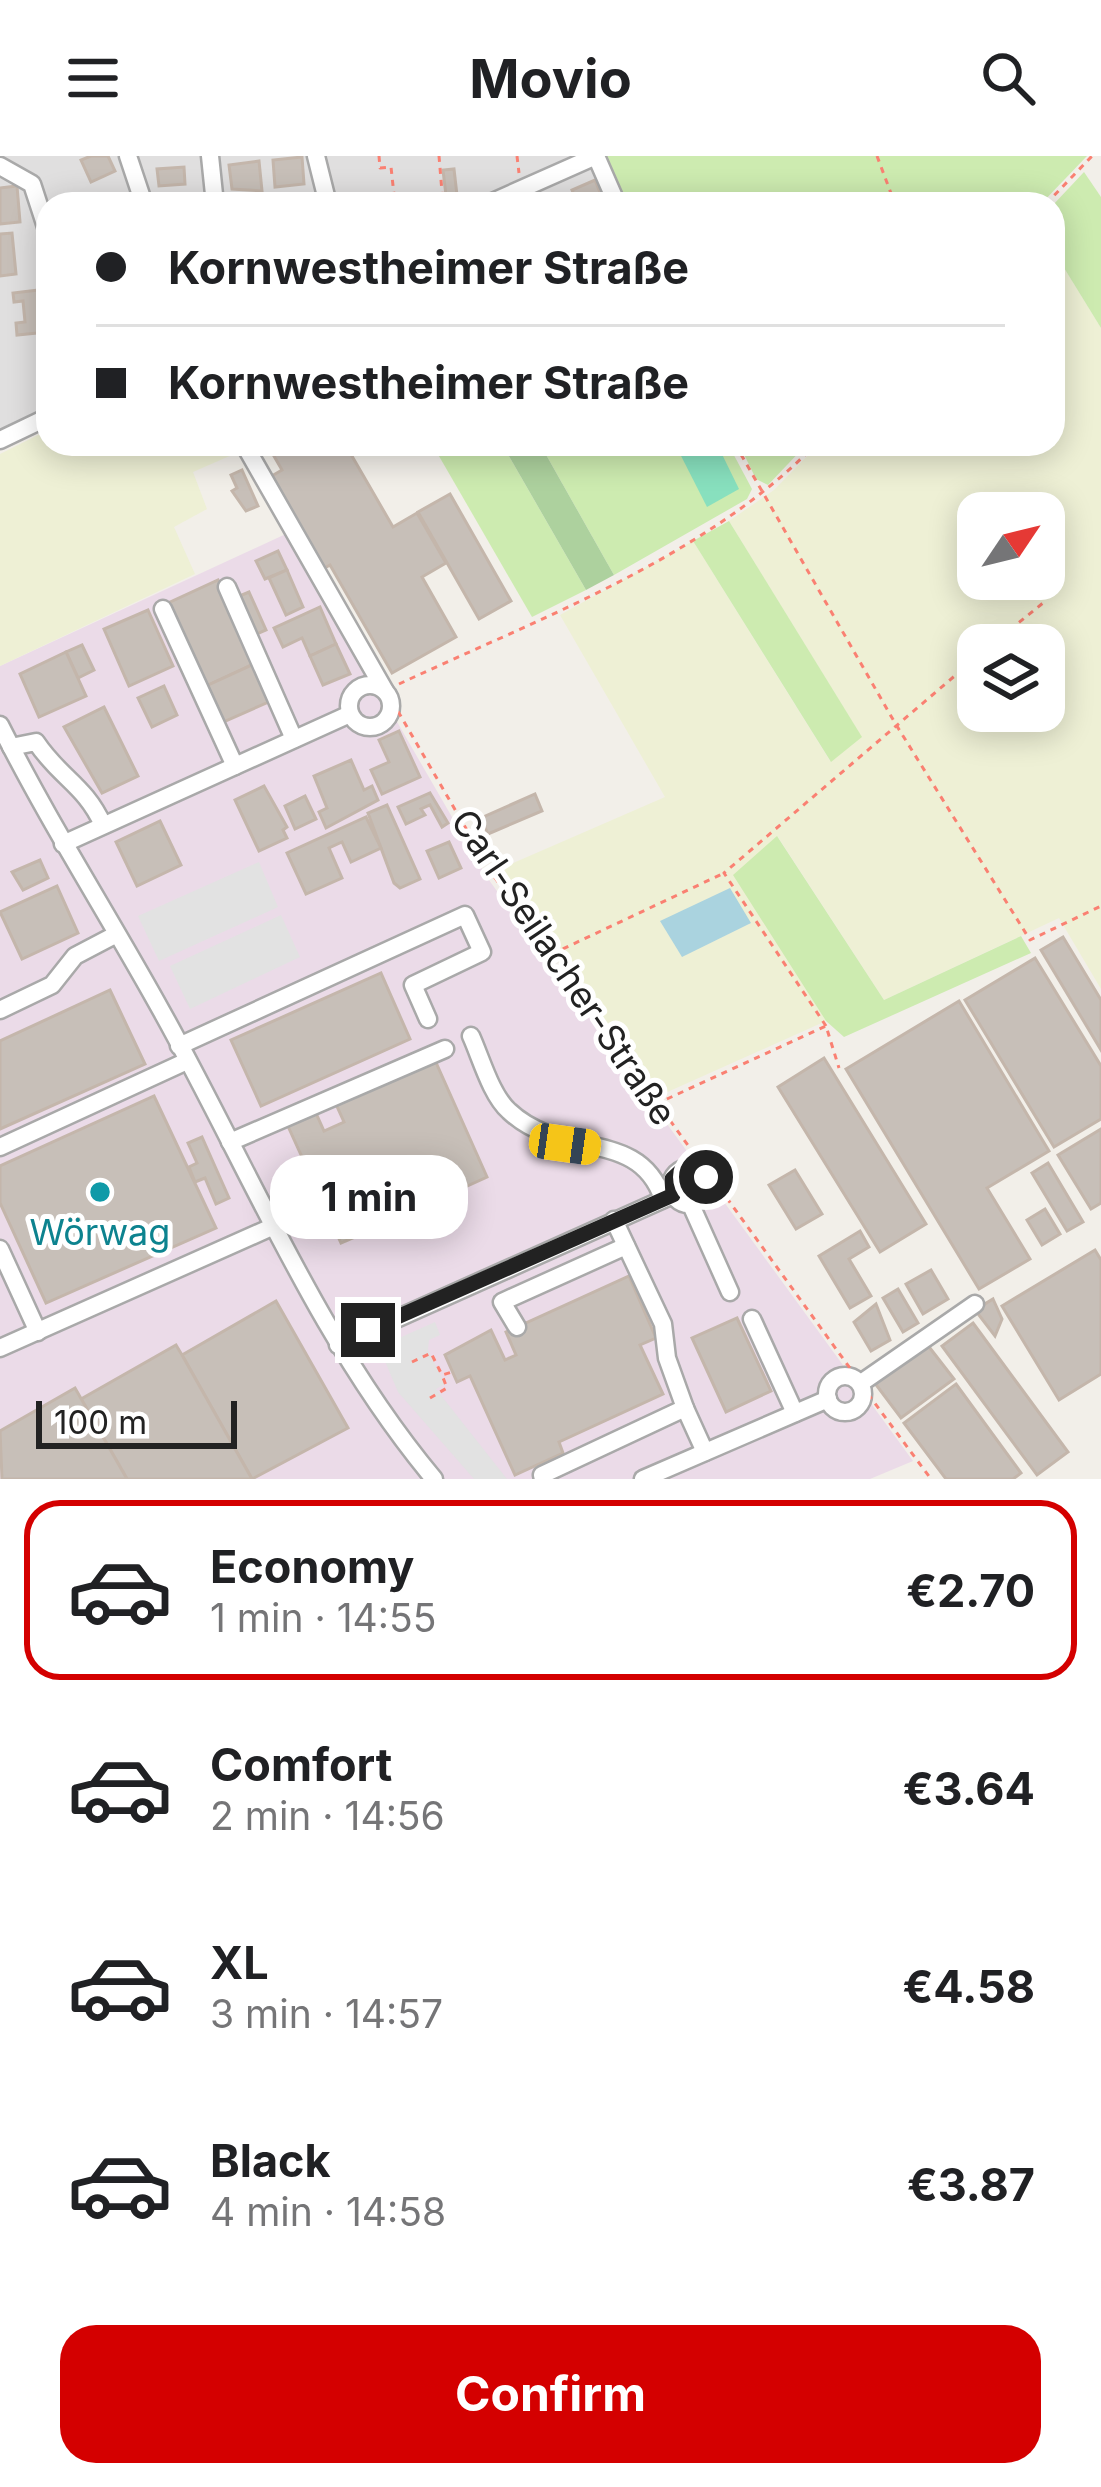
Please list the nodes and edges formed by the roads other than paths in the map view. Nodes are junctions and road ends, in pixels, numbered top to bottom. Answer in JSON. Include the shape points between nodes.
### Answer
{"nodes":[{"id":1,"x":128,"y":156,"type":"edge"},
{"id":2,"x":210,"y":156,"type":"edge"},
{"id":3,"x":316,"y":156,"type":"edge"},
{"id":4,"x":596,"y":156,"type":"edge"},
{"id":5,"x":0,"y":166,"type":"edge"},
{"id":6,"x":139,"y":192,"type":"edge"},
{"id":7,"x":214,"y":192,"type":"edge"},
{"id":8,"x":325,"y":192,"type":"edge"},
{"id":9,"x":513,"y":192,"type":"edge"},
{"id":10,"x":612,"y":192,"type":"edge"},
{"id":11,"x":36,"y":196,"type":"edge"},
{"id":12,"x":36,"y":423,"type":"edge"},
{"id":13,"x":0,"y":440,"type":"edge"},
{"id":14,"x":251,"y":456,"type":"edge"},
{"id":15,"x":227,"y":587,"type":"dead end"},
{"id":16,"x":163,"y":609,"type":"dead end"},
{"id":17,"x":388,"y":695,"type":"junction"},
{"id":18,"x":350,"y":714,"type":"junction"},
{"id":19,"x":0,"y":724,"type":"edge"},
{"id":20,"x":294,"y":739,"type":"junction"},
{"id":21,"x":11,"y":747,"type":"junction"},
{"id":22,"x":235,"y":766,"type":"junction"},
{"id":23,"x":103,"y":825,"type":"junction"},
{"id":24,"x":63,"y":844,"type":"junction"},
{"id":25,"x":115,"y":935,"type":"junction"},
{"id":26,"x":0,"y":1010,"type":"edge"},
{"id":27,"x":428,"y":1019,"type":"dead end"},
{"id":28,"x":471,"y":1036,"type":"dead end"},
{"id":29,"x":445,"y":1048,"type":"dead end"},
{"id":30,"x":183,"y":1053,"type":"junction"},
{"id":31,"x":230,"y":1142,"type":"junction"},
{"id":32,"x":0,"y":1147,"type":"edge"},
{"id":33,"x":668,"y":1197,"type":"junction"},
{"id":34,"x":691,"y":1205,"type":"junction"},
{"id":35,"x":614,"y":1220,"type":"junction"},
{"id":36,"x":274,"y":1226,"type":"junction"},
{"id":37,"x":626,"y":1246,"type":"junction"},
{"id":38,"x":0,"y":1249,"type":"edge"},
{"id":39,"x":730,"y":1292,"type":"dead end"},
{"id":40,"x":974,"y":1304,"type":"dead end"},
{"id":41,"x":752,"y":1319,"type":"dead end"},
{"id":42,"x":517,"y":1327,"type":"dead end"},
{"id":43,"x":38,"y":1332,"type":"junction"},
{"id":44,"x":338,"y":1345,"type":"junction"},
{"id":45,"x":0,"y":1348,"type":"edge"},
{"id":46,"x":861,"y":1383,"type":"junction"},
{"id":47,"x":828,"y":1399,"type":"junction"},
{"id":48,"x":685,"y":1408,"type":"junction"},
{"id":49,"x":794,"y":1413,"type":"junction"},
{"id":50,"x":706,"y":1452,"type":"junction"},
{"id":51,"x":434,"y":1479,"type":"edge"},
{"id":52,"x":543,"y":1479,"type":"edge"},
{"id":53,"x":644,"y":1479,"type":"edge"}],
"edges":[{"from":1,"to":6,"type":"street"},
{"from":2,"to":7,"type":"street"},
{"from":3,"to":8,"type":"street"},
{"from":4,"to":9,"type":"street"},
{"from":4,"to":10,"type":"street"},
{"from":5,"to":11,"type":"street","via":[[32,184]]},
{"from":12,"to":13,"type":"street"},
{"from":14,"to":17,"type":"street"},
{"from":15,"to":20,"type":"street"},
{"from":16,"to":22,"type":"street"},
{"from":17,"to":18,"type":"street","via":[[375,685],[357,688]]},
{"from":17,"to":18,"type":"street","via":[[381,724],[363,727]]},
{"from":18,"to":20,"type":"street"},
{"from":19,"to":21,"type":"street"},
{"from":20,"to":22,"type":"street"},
{"from":21,"to":23,"type":"street","via":[[36,742],[60,777],[83,788]]},
{"from":21,"to":24,"type":"street"},
{"from":22,"to":23,"type":"street"},
{"from":23,"to":24,"type":"street"},
{"from":24,"to":25,"type":"street"},
{"from":25,"to":26,"type":"street","via":[[75,956],[52,985]]},
{"from":25,"to":30,"type":"street"},
{"from":27,"to":30,"type":"street","via":[[412,985],[482,952],[465,915]]},
{"from":28,"to":33,"type":"street","via":[[504,1108],[565,1144],[634,1157]]},
{"from":29,"to":31,"type":"street"},
{"from":30,"to":31,"type":"street"},
{"from":30,"to":32,"type":"street"},
{"from":31,"to":36,"type":"street"},
{"from":33,"to":34,"type":"street"},
{"from":33,"to":34,"type":"street","via":[[677,1172],[704,1178],[703,1200]]},
{"from":33,"to":35,"type":"street"},
{"from":34,"to":39,"type":"street"},
{"from":35,"to":37,"type":"street"},
{"from":35,"to":44,"type":"street"},
{"from":36,"to":43,"type":"street"},
{"from":36,"to":44,"type":"street"},
{"from":37,"to":42,"type":"street","via":[[502,1302]]},
{"from":37,"to":48,"type":"street","via":[[663,1324]]},
{"from":38,"to":43,"type":"street"},
{"from":40,"to":46,"type":"street"},
{"from":41,"to":49,"type":"street"},
{"from":43,"to":45,"type":"street"},
{"from":44,"to":51,"type":"street"},
{"from":46,"to":47,"type":"street","via":[[840,1376]]},
{"from":46,"to":47,"type":"street","via":[[864,1396],[853,1411]]},
{"from":47,"to":49,"type":"street"},
{"from":48,"to":50,"type":"street"},
{"from":48,"to":52,"type":"street"},
{"from":49,"to":50,"type":"street"},
{"from":50,"to":53,"type":"street"}]}
